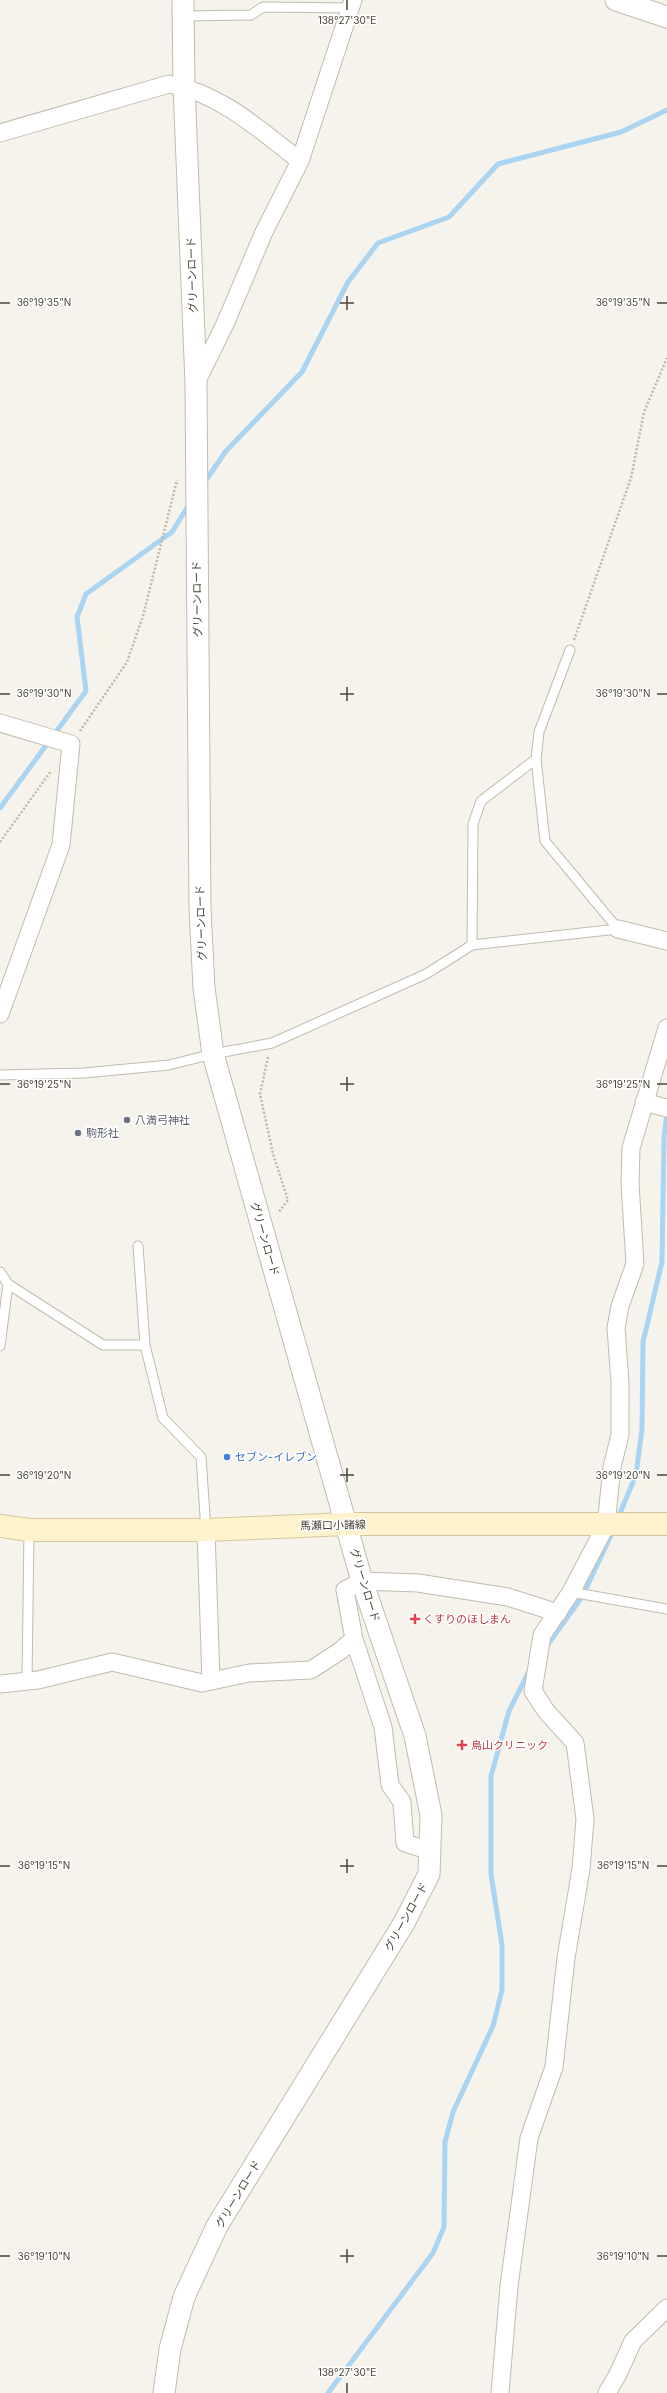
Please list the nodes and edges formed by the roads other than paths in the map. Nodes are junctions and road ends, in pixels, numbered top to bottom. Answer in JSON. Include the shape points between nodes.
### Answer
{"nodes":[{"id":1,"x":616,"y":0,"type":"edge"},
{"id":2,"x":351,"y":4,"type":"edge"},
{"id":3,"x":183,"y":8,"type":"edge"},
{"id":4,"x":667,"y":17,"type":"edge"},
{"id":5,"x":184,"y":86,"type":"junction"},
{"id":6,"x":0,"y":133,"type":"edge"},
{"id":7,"x":300,"y":161,"type":"junction"},
{"id":8,"x":196,"y":383,"type":"junction"},
{"id":9,"x":570,"y":650,"type":"road end"},
{"id":10,"x":0,"y":723,"type":"edge"},
{"id":11,"x":536,"y":760,"type":"junction"},
{"id":12,"x":618,"y":929,"type":"junction"},
{"id":13,"x":667,"y":941,"type":"edge"},
{"id":14,"x":472,"y":945,"type":"junction"},
{"id":15,"x":0,"y":1014,"type":"edge"},
{"id":16,"x":667,"y":1028,"type":"edge"},
{"id":17,"x":213,"y":1054,"type":"junction"},
{"id":18,"x":0,"y":1075,"type":"edge"},
{"id":19,"x":644,"y":1102,"type":"junction"},
{"id":20,"x":667,"y":1108,"type":"edge"},
{"id":21,"x":138,"y":1246,"type":"dead end"},
{"id":22,"x":0,"y":1272,"type":"edge"},
{"id":23,"x":8,"y":1284,"type":"junction"},
{"id":24,"x":145,"y":1345,"type":"junction"},
{"id":25,"x":0,"y":1346,"type":"edge"},
{"id":26,"x":347,"y":1524,"type":"junction"},
{"id":27,"x":667,"y":1524,"type":"edge"},
{"id":28,"x":606,"y":1525,"type":"junction"},
{"id":29,"x":0,"y":1526,"type":"edge"},
{"id":30,"x":29,"y":1530,"type":"junction"},
{"id":31,"x":206,"y":1530,"type":"junction"},
{"id":32,"x":362,"y":1581,"type":"junction"},
{"id":33,"x":571,"y":1592,"type":"junction"},
{"id":34,"x":667,"y":1609,"type":"edge"},
{"id":35,"x":558,"y":1613,"type":"junction"},
{"id":36,"x":354,"y":1639,"type":"junction"},
{"id":37,"x":211,"y":1681,"type":"junction"},
{"id":38,"x":27,"y":1682,"type":"junction"},
{"id":39,"x":0,"y":1684,"type":"edge"},
{"id":40,"x":430,"y":1851,"type":"junction"},
{"id":41,"x":667,"y":2308,"type":"edge"},
{"id":42,"x":164,"y":2393,"type":"edge"},
{"id":43,"x":500,"y":2393,"type":"edge"},
{"id":44,"x":607,"y":2393,"type":"edge"}],
"edges":[{"from":1,"to":4,"type":"street"},
{"from":2,"to":3,"type":"lane","via":[[263,7],[251,15]]},
{"from":2,"to":7,"type":"street"},
{"from":3,"to":5,"type":"street","name":"グリーンロード"},
{"from":5,"to":6,"type":"street","via":[[169,84]]},
{"from":5,"to":7,"type":"street","via":[[231,108]]},
{"from":5,"to":8,"type":"street","name":"グリーンロード"},
{"from":7,"to":8,"type":"street","via":[[264,232],[225,324]]},
{"from":8,"to":17,"type":"street","name":"グリーンロード","via":[[200,909],[204,988]]},
{"from":9,"to":11,"type":"lane","via":[[539,732]]},
{"from":10,"to":15,"type":"street","via":[[71,744],[61,845]]},
{"from":11,"to":12,"type":"lane","via":[[545,841]]},
{"from":11,"to":14,"type":"lane","via":[[481,801],[473,824]]},
{"from":12,"to":13,"type":"street"},
{"from":12,"to":14,"type":"lane"},
{"from":14,"to":17,"type":"lane","via":[[426,974],[272,1043]]},
{"from":16,"to":19,"type":"street"},
{"from":17,"to":18,"type":"lane","via":[[161,1066],[84,1073]]},
{"from":17,"to":26,"type":"street","name":"グリーンロード"},
{"from":19,"to":20,"type":"street"},
{"from":19,"to":28,"type":"street","via":[[631,1148],[630,1183],[635,1264],[620,1306],[616,1328],[620,1435],[612,1467]]},
{"from":21,"to":24,"type":"lane"},
{"from":22,"to":23,"type":"lane"},
{"from":23,"to":24,"type":"lane","via":[[103,1345]]},
{"from":23,"to":25,"type":"lane"},
{"from":24,"to":31,"type":"lane","via":[[163,1418],[202,1457]]},
{"from":26,"to":28,"type":"main road","name":"馬瀬口小諸線"},
{"from":26,"to":31,"type":"main road","name":"馬瀬口小諸線"},
{"from":26,"to":32,"type":"street","name":"グリーンロード"},
{"from":27,"to":28,"type":"main road","name":"馬瀬口小諸線"},
{"from":28,"to":33,"type":"street"},
{"from":29,"to":30,"type":"main road","name":"馬瀬口小諸線"},
{"from":30,"to":31,"type":"main road","name":"馬瀬口小諸線"},
{"from":30,"to":38,"type":"lane"},
{"from":31,"to":37,"type":"street"},
{"from":32,"to":35,"type":"street","via":[[418,1583],[508,1597]]},
{"from":32,"to":36,"type":"street","via":[[345,1590]]},
{"from":32,"to":40,"type":"street","name":"グリーンロード","via":[[415,1736],[431,1815]]},
{"from":33,"to":34,"type":"lane"},
{"from":33,"to":35,"type":"street"},
{"from":35,"to":43,"type":"street","via":[[542,1635],[533,1690],[546,1711],[575,1743],[585,1818],[581,1869],[566,1958],[554,2067],[529,2138],[509,2286]]},
{"from":36,"to":37,"type":"street","via":[[311,1670],[249,1673]]},
{"from":36,"to":40,"type":"street","via":[[383,1727],[390,1785],[402,1802],[405,1843]]},
{"from":37,"to":38,"type":"street","via":[[202,1683],[112,1662]]},
{"from":38,"to":39,"type":"street"},
{"from":40,"to":42,"type":"street","name":"グリーンロード","via":[[429,1874],[404,1923],[217,2226],[184,2297],[170,2349]]},
{"from":41,"to":44,"type":"street","via":[[633,2341]]}]}
